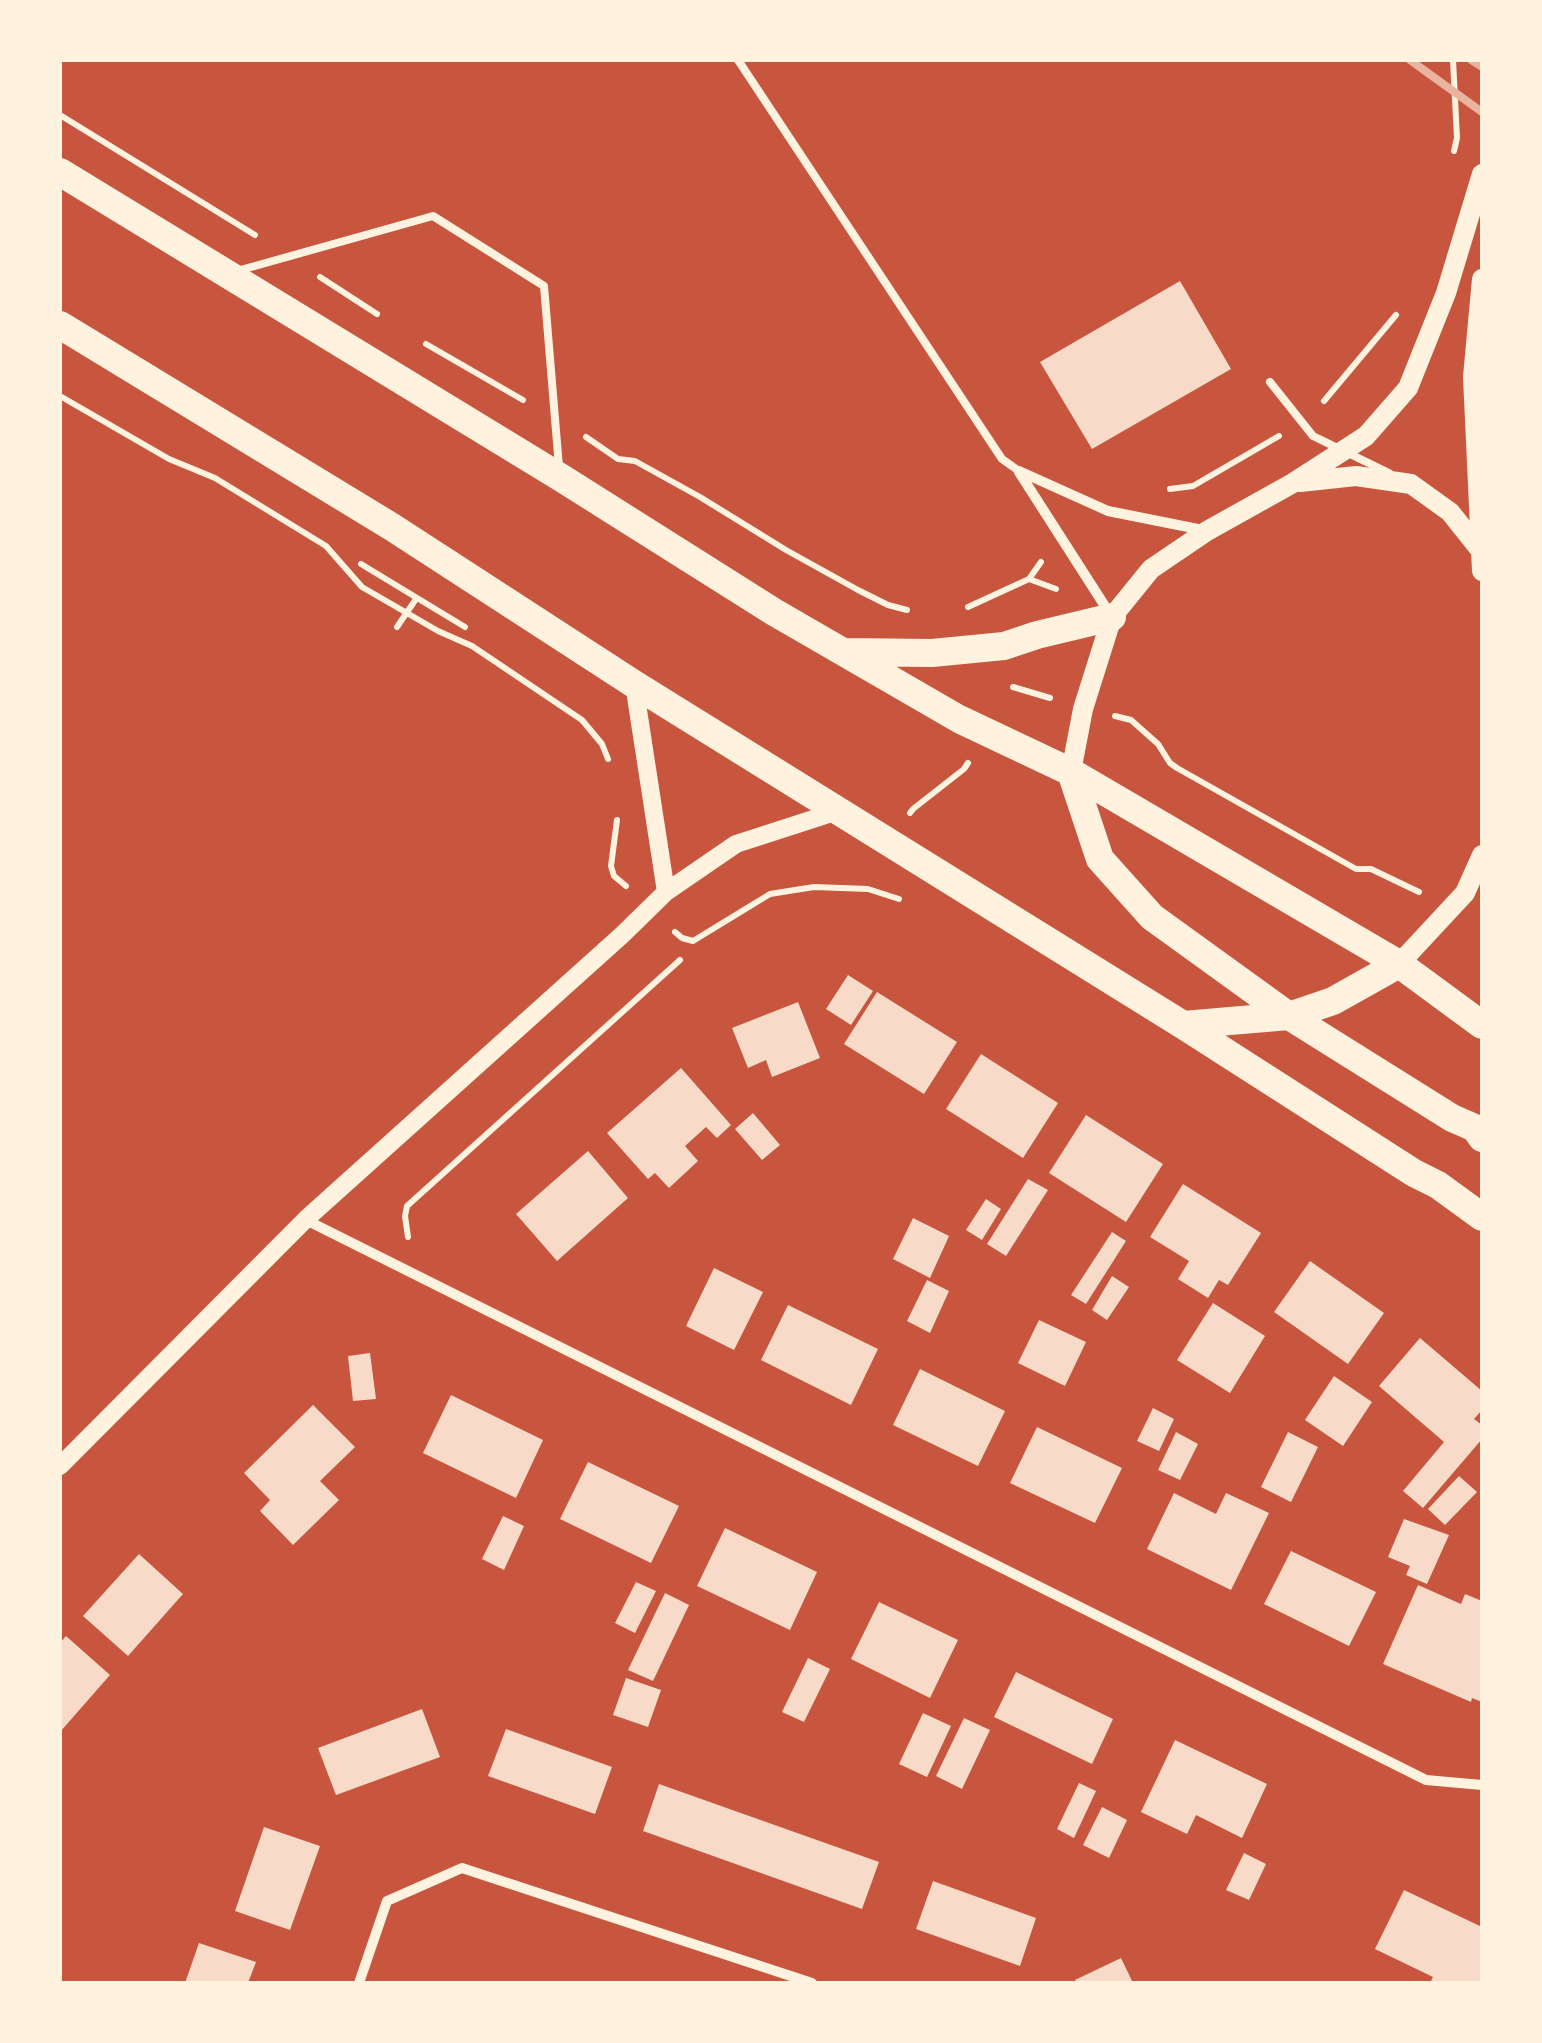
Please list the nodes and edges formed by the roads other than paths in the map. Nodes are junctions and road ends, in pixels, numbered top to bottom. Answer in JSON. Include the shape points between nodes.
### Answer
{"nodes":[{"id":1,"x":738,"y":60,"type":"edge"},
{"id":2,"x":60,"y":172,"type":"edge"},
{"id":3,"x":1482,"y":175,"type":"edge"},
{"id":4,"x":228,"y":274,"type":"junction"},
{"id":5,"x":1482,"y":279,"type":"edge"},
{"id":6,"x":60,"y":325,"type":"edge"},
{"id":7,"x":1270,"y":382,"type":"dead end"},
{"id":8,"x":1346,"y":450,"type":"junction"},
{"id":9,"x":1019,"y":471,"type":"junction"},
{"id":10,"x":560,"y":477,"type":"junction"},
{"id":11,"x":1293,"y":483,"type":"junction"},
{"id":12,"x":1411,"y":484,"type":"junction"},
{"id":13,"x":1206,"y":531,"type":"junction"},
{"id":14,"x":1481,"y":550,"type":"edge"},
{"id":15,"x":1482,"y":571,"type":"edge"},
{"id":16,"x":1112,"y":618,"type":"junction"},
{"id":17,"x":843,"y":652,"type":"junction"},
{"id":18,"x":634,"y":684,"type":"junction"},
{"id":19,"x":1071,"y":772,"type":"junction"},
{"id":20,"x":838,"y":810,"type":"junction"},
{"id":21,"x":1482,"y":855,"type":"edge"},
{"id":22,"x":666,"y":892,"type":"junction"},
{"id":23,"x":1399,"y":964,"type":"junction"},
{"id":24,"x":1289,"y":1016,"type":"junction"},
{"id":25,"x":1482,"y":1024,"type":"edge"},
{"id":26,"x":1183,"y":1025,"type":"junction"},
{"id":27,"x":1482,"y":1138,"type":"edge"},
{"id":28,"x":1482,"y":1217,"type":"edge"},
{"id":29,"x":306,"y":1220,"type":"junction"},
{"id":30,"x":60,"y":1466,"type":"edge"},
{"id":31,"x":1482,"y":1785,"type":"edge"},
{"id":32,"x":358,"y":1983,"type":"edge"},
{"id":33,"x":812,"y":1983,"type":"edge"}],
"edges":[{"from":1,"to":9,"type":"lane","via":[[1002,459]]},
{"from":2,"to":4,"type":"highway"},
{"from":3,"to":8,"type":"main road","via":[[1408,388]]},
{"from":4,"to":10,"type":"highway"},
{"from":4,"to":10,"type":"lane","via":[[433,216],[544,286]]},
{"from":5,"to":14,"type":"main road","via":[[1472,377]]},
{"from":6,"to":18,"type":"highway"},
{"from":7,"to":8,"type":"lane","via":[[1314,436]]},
{"from":8,"to":11,"type":"main road"},
{"from":8,"to":12,"type":"lane"},
{"from":9,"to":13,"type":"street","via":[[1108,511]]},
{"from":9,"to":16,"type":"street"},
{"from":10,"to":17,"type":"highway"},
{"from":11,"to":12,"type":"main road","via":[[1356,476]]},
{"from":11,"to":13,"type":"main road"},
{"from":12,"to":14,"type":"main road","via":[[1450,512]]},
{"from":13,"to":16,"type":"main road","via":[[1151,569]]},
{"from":14,"to":15,"type":"main road"},
{"from":16,"to":17,"type":"highway","via":[[1004,646]]},
{"from":16,"to":19,"type":"main road"},
{"from":17,"to":19,"type":"highway"},
{"from":18,"to":20,"type":"highway"},
{"from":18,"to":22,"type":"street"},
{"from":19,"to":23,"type":"highway"},
{"from":19,"to":24,"type":"highway","via":[[1100,859],[1152,917]]},
{"from":20,"to":22,"type":"street","via":[[736,844]]},
{"from":20,"to":26,"type":"highway"},
{"from":21,"to":23,"type":"main road","via":[[1464,892]]},
{"from":22,"to":29,"type":"street"},
{"from":23,"to":24,"type":"highway","via":[[1334,1001]]},
{"from":23,"to":25,"type":"highway"},
{"from":24,"to":26,"type":"highway"},
{"from":24,"to":27,"type":"highway"},
{"from":26,"to":28,"type":"highway"},
{"from":29,"to":30,"type":"street"},
{"from":29,"to":31,"type":"street","via":[[1426,1780]]},
{"from":32,"to":33,"type":"street","via":[[388,1901],[462,1868]]}]}
